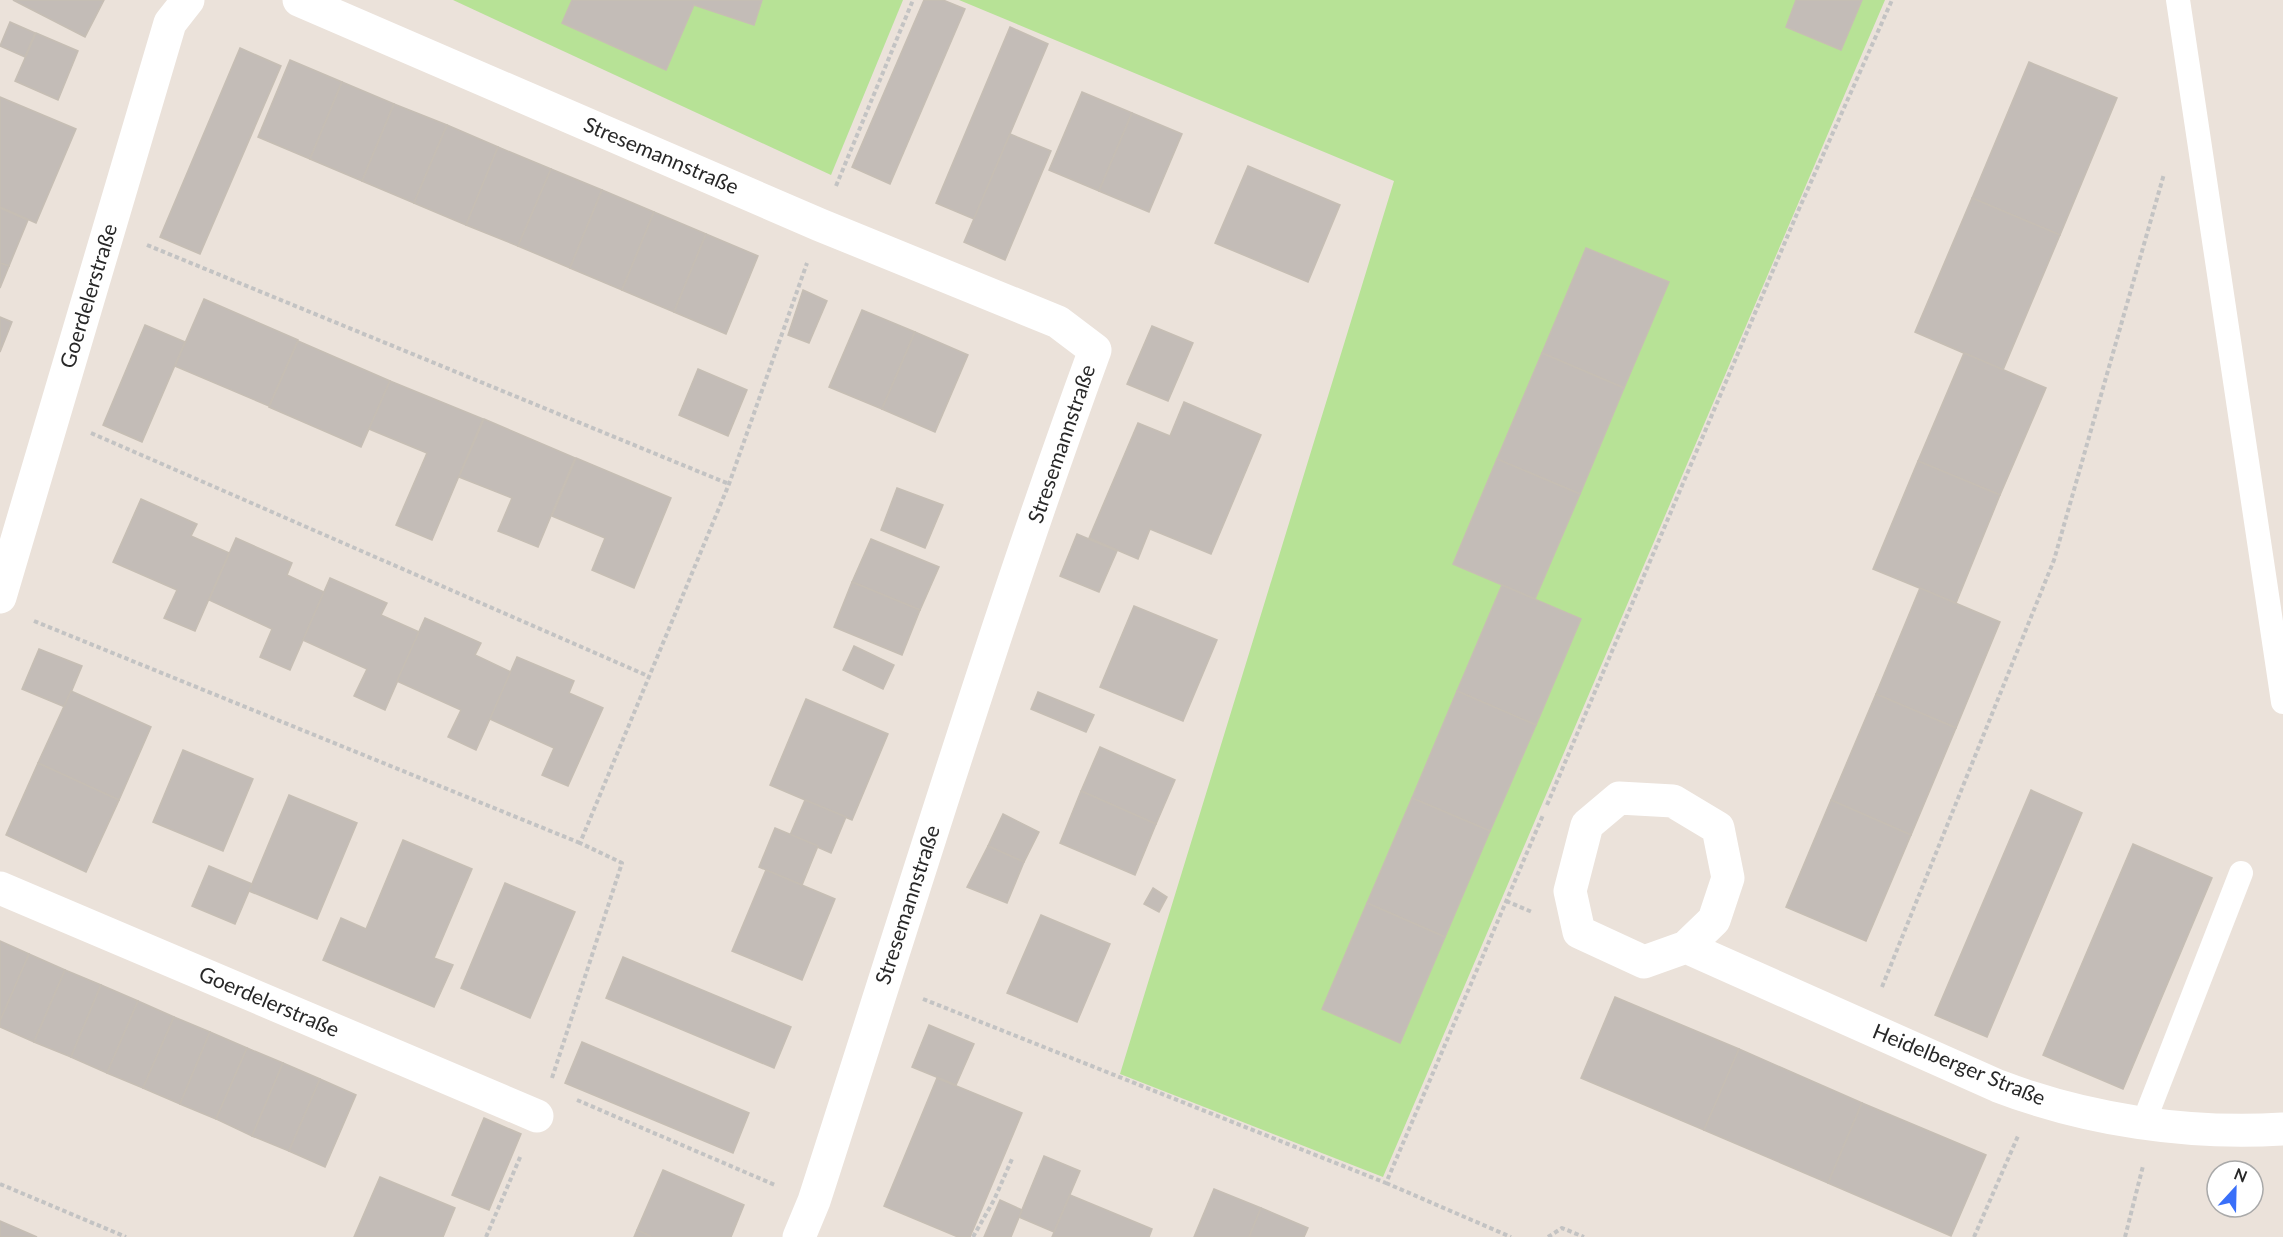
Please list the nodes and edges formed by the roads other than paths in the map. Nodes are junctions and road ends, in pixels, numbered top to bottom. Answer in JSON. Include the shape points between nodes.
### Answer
{"nodes":[{"id":1,"x":188,"y":0,"type":"edge"},
{"id":2,"x":299,"y":0,"type":"edge"},
{"id":3,"x":2178,"y":0,"type":"edge"},
{"id":4,"x":0,"y":597,"type":"edge"},
{"id":5,"x":2283,"y":702,"type":"edge"},
{"id":6,"x":2241,"y":873,"type":"dead end"},
{"id":7,"x":0,"y":888,"type":"edge"},
{"id":8,"x":1686,"y":947,"type":"junction"},
{"id":9,"x":543,"y":1102,"type":"road end"},
{"id":10,"x":2144,"y":1124,"type":"junction"},
{"id":11,"x":2283,"y":1129,"type":"edge"},
{"id":12,"x":810,"y":1226,"type":"edge"}],
"edges":[{"from":1,"to":4,"type":"street","name":"Goerdelerstraße","via":[[170,23]]},
{"from":2,"to":12,"type":"street","name":"Stresemannstraße","via":[[820,225],[1058,322],[1095,350],[883,983]]},
{"from":3,"to":5,"type":"lane"},
{"from":6,"to":10,"type":"lane"},
{"from":7,"to":9,"type":"street","name":"Goerdelerstraße"},
{"from":8,"to":8,"type":"street","via":[[1644,962],[1579,932],[1570,891],[1587,825],[1619,798],[1673,801],[1718,828],[1728,878],[1714,920]]},
{"from":8,"to":10,"type":"street","name":"Heidelberger Straße","via":[[1998,1086],[2033,1099]]},
{"from":10,"to":11,"type":"street","name":"Heidelberger Straße","via":[[2246,1131]]}]}
